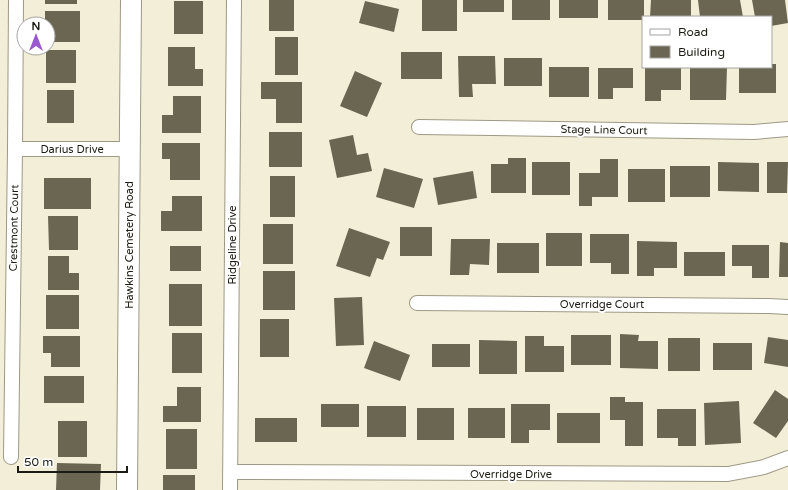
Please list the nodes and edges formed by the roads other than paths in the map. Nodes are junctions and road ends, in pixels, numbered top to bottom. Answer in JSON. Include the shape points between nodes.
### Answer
{"nodes":[{"id":1,"x":16,"y":0,"type":"edge"},
{"id":2,"x":131,"y":0,"type":"edge"},
{"id":3,"x":234,"y":0,"type":"edge"},
{"id":4,"x":419,"y":127,"type":"dead end"},
{"id":5,"x":788,"y":128,"type":"edge"},
{"id":6,"x":15,"y":149,"type":"junction"},
{"id":7,"x":130,"y":149,"type":"junction"},
{"id":8,"x":417,"y":303,"type":"dead end"},
{"id":9,"x":788,"y":307,"type":"edge"},
{"id":10,"x":11,"y":456,"type":"dead end"},
{"id":11,"x":788,"y":458,"type":"edge"},
{"id":12,"x":230,"y":472,"type":"junction"},
{"id":13,"x":127,"y":490,"type":"edge"},
{"id":14,"x":230,"y":490,"type":"edge"}],
"edges":[{"from":1,"to":6,"type":"street","name":"Crestmont Court"},
{"from":2,"to":7,"type":"street","name":"Hawkins Cemetery Road"},
{"from":3,"to":12,"type":"street","name":"Ridgeline Drive"},
{"from":4,"to":5,"type":"street","name":"Stage Line Court","via":[[754,132]]},
{"from":6,"to":7,"type":"street","name":"Darius Drive"},
{"from":6,"to":10,"type":"street","name":"Crestmont Court"},
{"from":7,"to":13,"type":"street","name":"Hawkins Cemetery Road"},
{"from":8,"to":9,"type":"street","name":"Overridge Court"},
{"from":11,"to":12,"type":"street","name":"Overridge Drive","via":[[764,467],[728,474]]},
{"from":12,"to":14,"type":"street","name":"Ridgeline Drive"}]}
